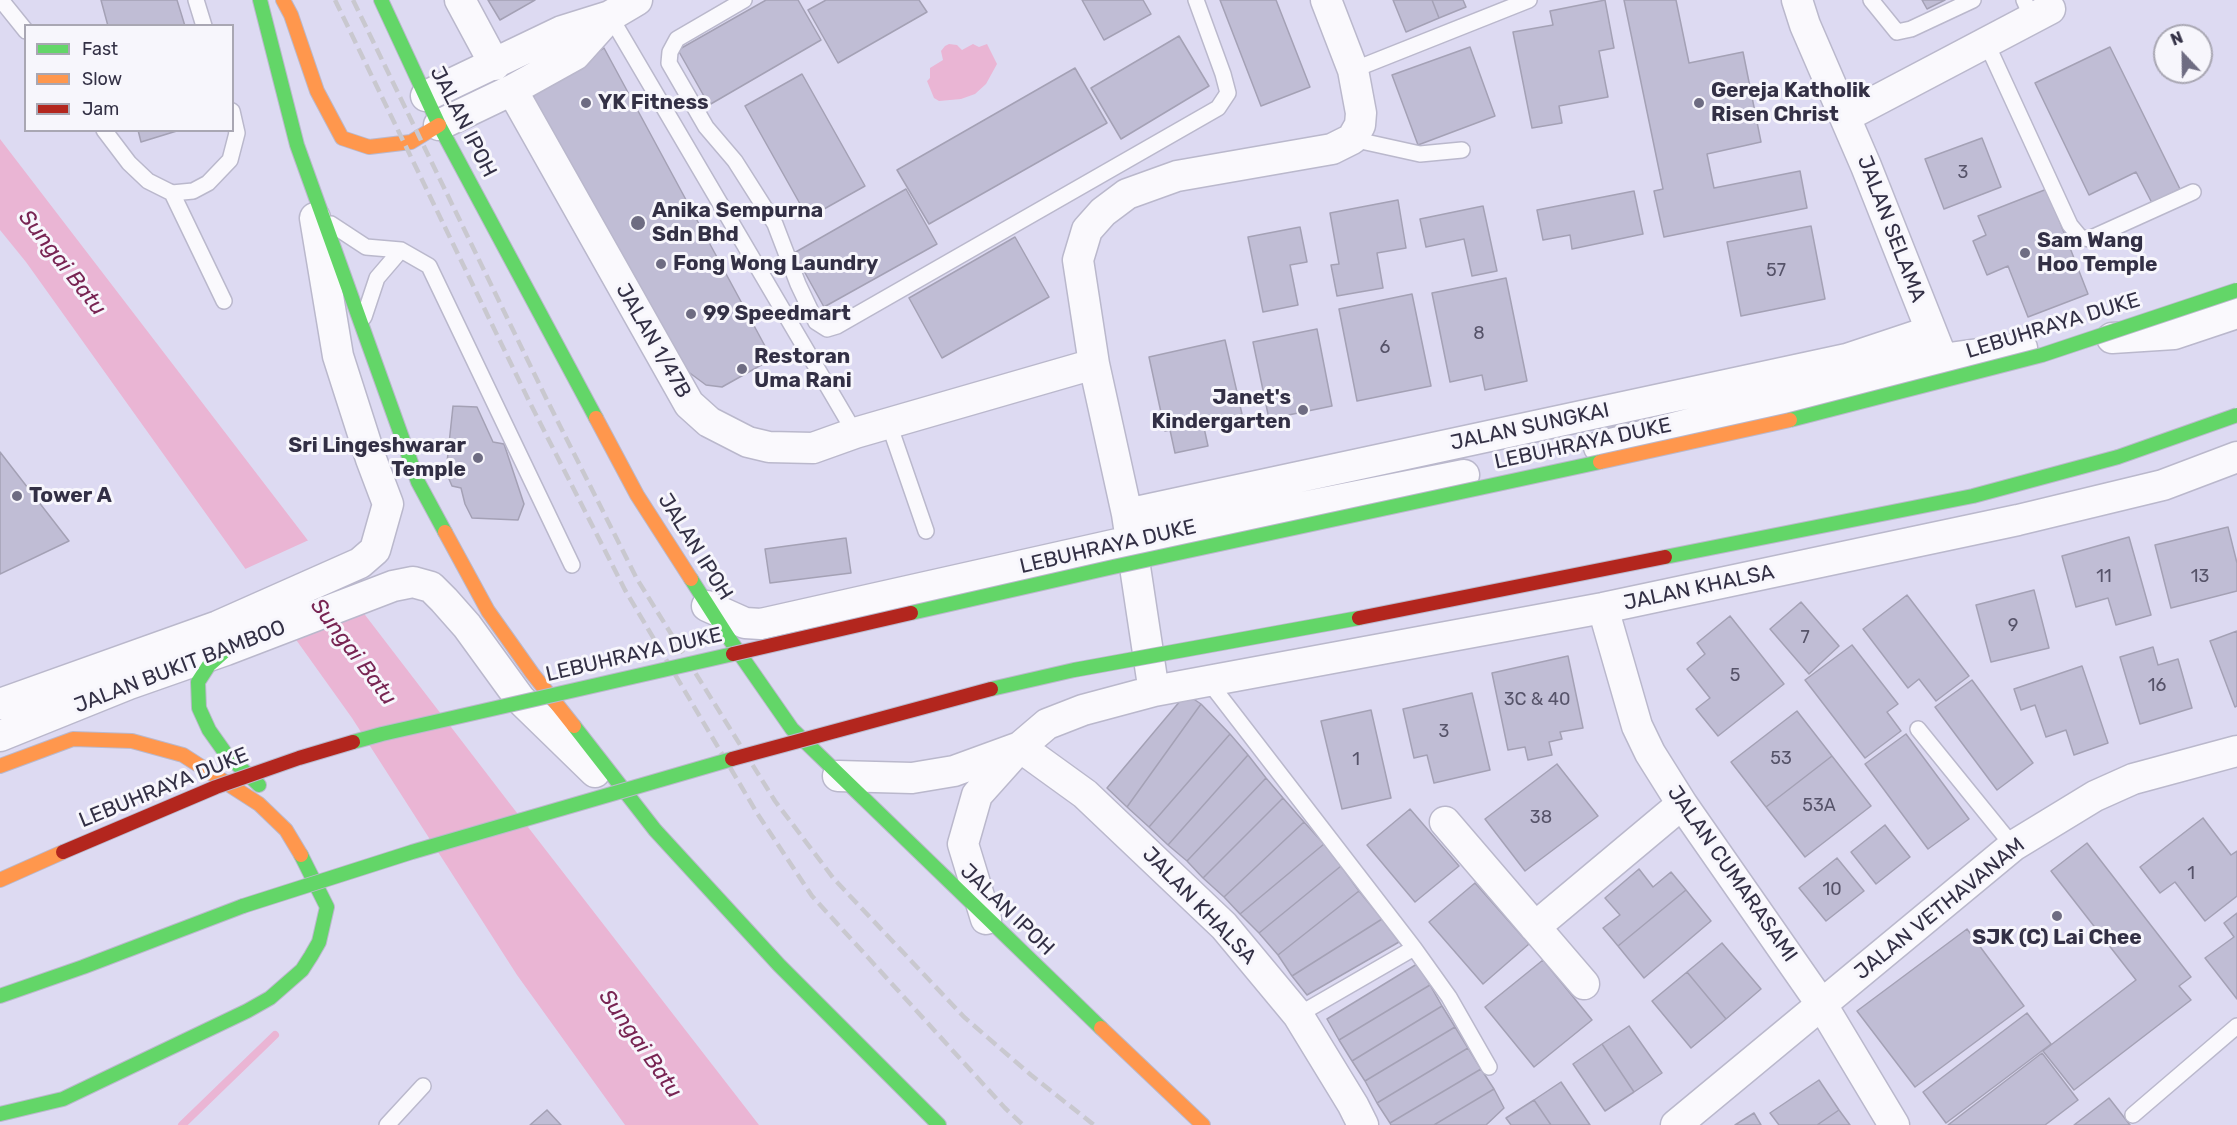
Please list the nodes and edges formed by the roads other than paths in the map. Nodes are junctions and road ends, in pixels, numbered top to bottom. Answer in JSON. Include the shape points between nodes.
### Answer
{"nodes":[{"id":1,"x":1,"y":0,"type":"edge"},
{"id":2,"x":196,"y":0,"type":"edge"},
{"id":3,"x":260,"y":0,"type":"edge"},
{"id":4,"x":283,"y":0,"type":"edge"},
{"id":5,"x":381,"y":0,"type":"edge"},
{"id":6,"x":460,"y":0,"type":"edge"},
{"id":7,"x":637,"y":0,"type":"edge"},
{"id":8,"x":744,"y":0,"type":"edge"},
{"id":9,"x":1196,"y":0,"type":"edge"},
{"id":10,"x":1326,"y":0,"type":"edge"},
{"id":11,"x":1529,"y":0,"type":"edge"},
{"id":12,"x":1797,"y":0,"type":"edge"},
{"id":13,"x":1871,"y":0,"type":"edge"},
{"id":14,"x":1974,"y":0,"type":"edge"},
{"id":15,"x":2036,"y":9,"type":"edge"},
{"id":16,"x":610,"y":16,"type":"junction"},
{"id":17,"x":203,"y":24,"type":"edge"},
{"id":18,"x":24,"y":29,"type":"edge"},
{"id":19,"x":1986,"y":42,"type":"junction"},
{"id":20,"x":495,"y":64,"type":"junction"},
{"id":21,"x":1353,"y":70,"type":"junction"},
{"id":22,"x":512,"y":90,"type":"junction"},
{"id":23,"x":426,"y":96,"type":"junction"},
{"id":24,"x":1845,"y":117,"type":"junction"},
{"id":25,"x":234,"y":120,"type":"edge"},
{"id":26,"x":439,"y":125,"type":"junction"},
{"id":27,"x":106,"y":132,"type":"edge"},
{"id":28,"x":1356,"y":132,"type":"junction"},
{"id":29,"x":1462,"y":150,"type":"dead end"},
{"id":30,"x":311,"y":183,"type":"junction"},
{"id":31,"x":2193,"y":192,"type":"dead end"},
{"id":32,"x":172,"y":193,"type":"junction"},
{"id":33,"x":323,"y":219,"type":"junction"},
{"id":34,"x":401,"y":250,"type":"junction"},
{"id":35,"x":2237,"y":290,"type":"edge"},
{"id":36,"x":224,"y":301,"type":"dead end"},
{"id":37,"x":2237,"y":313,"type":"edge"},
{"id":38,"x":362,"y":326,"type":"junction"},
{"id":39,"x":1931,"y":331,"type":"junction"},
{"id":40,"x":1942,"y":359,"type":"junction"},
{"id":41,"x":1094,"y":364,"type":"junction"},
{"id":42,"x":2237,"y":415,"type":"edge"},
{"id":43,"x":889,"y":424,"type":"junction"},
{"id":44,"x":855,"y":433,"type":"junction"},
{"id":45,"x":2237,"y":457,"type":"edge"},
{"id":46,"x":1129,"y":527,"type":"junction"},
{"id":47,"x":926,"y":531,"type":"dead end"},
{"id":48,"x":572,"y":565,"type":"dead end"},
{"id":49,"x":707,"y":606,"type":"junction"},
{"id":50,"x":1603,"y":608,"type":"junction"},
{"id":51,"x":222,"y":638,"type":"junction"},
{"id":52,"x":1209,"y":682,"type":"junction"},
{"id":53,"x":1154,"y":691,"type":"junction"},
{"id":54,"x":0,"y":704,"type":"edge"},
{"id":55,"x":1918,"y":729,"type":"dead end"},
{"id":56,"x":0,"y":736,"type":"edge"},
{"id":57,"x":1020,"y":747,"type":"junction"},
{"id":58,"x":2237,"y":751,"type":"edge"},
{"id":59,"x":72,"y":755,"type":"dead end"},
{"id":60,"x":183,"y":755,"type":"junction"},
{"id":61,"x":0,"y":766,"type":"edge"},
{"id":62,"x":838,"y":776,"type":"junction"},
{"id":63,"x":268,"y":794,"type":"dead end"},
{"id":64,"x":1682,"y":804,"type":"junction"},
{"id":65,"x":1445,"y":822,"type":"dead end"},
{"id":66,"x":655,"y":830,"type":"junction"},
{"id":67,"x":2013,"y":846,"type":"junction"},
{"id":68,"x":317,"y":857,"type":"dead end"},
{"id":69,"x":0,"y":880,"type":"edge"},
{"id":70,"x":327,"y":907,"type":"junction"},
{"id":71,"x":986,"y":919,"type":"junction"},
{"id":72,"x":1535,"y":927,"type":"junction"},
{"id":73,"x":1414,"y":948,"type":"junction"},
{"id":74,"x":1584,"y":984,"type":"dead end"},
{"id":75,"x":0,"y":996,"type":"edge"},
{"id":76,"x":1822,"y":1005,"type":"junction"},
{"id":77,"x":1298,"y":1015,"type":"junction"},
{"id":78,"x":2237,"y":1026,"type":"edge"},
{"id":79,"x":1490,"y":1066,"type":"dead end"},
{"id":80,"x":423,"y":1086,"type":"dead end"},
{"id":81,"x":0,"y":1114,"type":"edge"},
{"id":82,"x":2133,"y":1115,"type":"dead end"},
{"id":83,"x":387,"y":1125,"type":"edge"},
{"id":84,"x":939,"y":1125,"type":"edge"},
{"id":85,"x":1203,"y":1125,"type":"edge"},
{"id":86,"x":1363,"y":1125,"type":"edge"},
{"id":87,"x":1676,"y":1125,"type":"edge"},
{"id":88,"x":1894,"y":1125,"type":"edge"}],
"edges":[{"from":1,"to":18,"type":"lane"},
{"from":2,"to":17,"type":"lane"},
{"from":3,"to":30,"type":"main road","via":[[297,146]]},
{"from":4,"to":26,"type":"main road","via":[[317,91],[342,138],[369,147],[411,142]]},
{"from":5,"to":23,"type":"main road","name":"JALAN IPOH"},
{"from":6,"to":20,"type":"street"},
{"from":7,"to":16,"type":"street"},
{"from":8,"to":9,"type":"lane","via":[[677,39],[669,63],[706,128],[735,161],[775,224],[816,322],[827,329],[1218,108],[1228,93]]},
{"from":10,"to":21,"type":"street"},
{"from":11,"to":21,"type":"lane"},
{"from":12,"to":24,"type":"street","name":"JALAN SELAMA"},
{"from":13,"to":14,"type":"lane","via":[[1897,32]]},
{"from":15,"to":19,"type":"street"},
{"from":16,"to":20,"type":"street","via":[[562,31]]},
{"from":16,"to":22,"type":"street","via":[[575,55]]},
{"from":16,"to":44,"type":"lane"},
{"from":19,"to":24,"type":"street"},
{"from":19,"to":31,"type":"lane","via":[[2079,237],[2089,239]]},
{"from":20,"to":23,"type":"street"},
{"from":21,"to":28,"type":"street","via":[[1361,113]]},
{"from":22,"to":26,"type":"street"},
{"from":22,"to":44,"type":"street","name":"JALAN 1/47B","via":[[689,404],[709,422],[748,442],[769,447],[813,448]]},
{"from":23,"to":26,"type":"main road","name":"JALAN IPOH"},
{"from":24,"to":39,"type":"street","name":"JALAN SELAMA"},
{"from":25,"to":32,"type":"lane","via":[[237,133],[230,160],[208,183],[193,191]]},
{"from":26,"to":49,"type":"main road","name":"JALAN IPOH","via":[[637,495]]},
{"from":27,"to":32,"type":"lane","via":[[148,181]]},
{"from":28,"to":29,"type":"lane","via":[[1420,154]]},
{"from":28,"to":41,"type":"street","via":[[1332,149],[1177,177],[1127,194],[1103,212],[1087,230],[1078,260]]},
{"from":30,"to":33,"type":"main road"},
{"from":30,"to":51,"type":"street","name":"JALAN BUKIT BAMBOO","via":[[338,356],[388,504],[375,550],[360,563]]},
{"from":32,"to":36,"type":"lane"},
{"from":33,"to":34,"type":"lane","via":[[366,247]]},
{"from":33,"to":38,"type":"main road"},
{"from":34,"to":38,"type":"lane","via":[[377,278]]},
{"from":34,"to":48,"type":"lane","via":[[429,266]]},
{"from":35,"to":69,"type":"main road","name":"LEBUHRAYA DUKE","bridge":true,"via":[[2042,355],[1776,424],[1113,567],[382,734],[216,787]]},
{"from":37,"to":40,"type":"street","via":[[2174,334],[2080,340]]},
{"from":38,"to":66,"type":"main road","via":[[418,483],[488,611]]},
{"from":39,"to":40,"type":"street","name":"JALAN SELAMA"},
{"from":39,"to":46,"type":"street","name":"JALAN SUNGKAI","via":[[1847,359]]},
{"from":40,"to":46,"type":"street","via":[[1570,454]]},
{"from":41,"to":43,"type":"street","name":"JALAN 1/47B"},
{"from":41,"to":46,"type":"street"},
{"from":42,"to":75,"type":"main road","bridge":true,"via":[[2118,457],[1973,496],[1074,670],[962,696],[412,852],[243,906]]},
{"from":43,"to":44,"type":"street","name":"JALAN 1/47B"},
{"from":43,"to":47,"type":"lane"},
{"from":45,"to":50,"type":"street","name":"JALAN KHALSA","via":[[2163,485],[2051,512]]},
{"from":46,"to":49,"type":"street","via":[[761,624],[745,623]]},
{"from":46,"to":53,"type":"street"},
{"from":49,"to":62,"type":"main road","name":"JALAN IPOH","via":[[792,729]]},
{"from":50,"to":52,"type":"street","name":"JALAN KHALSA"},
{"from":50,"to":64,"type":"street","name":"JALAN CUMARASAMI","via":[[1637,726]]},
{"from":51,"to":54,"type":"street","name":"JALAN BUKIT BAMBOO"},
{"from":51,"to":56,"type":"street","name":"JALAN BUKIT BAMBOO","via":[[129,684]]},
{"from":51,"to":63,"type":"main road","via":[[198,682],[199,708],[226,754]]},
{"from":51,"to":66,"type":"street","name":"JALAN BUKIT BAMBOO","via":[[393,586],[413,582],[431,587],[467,626],[520,699]]},
{"from":52,"to":53,"type":"street","name":"JALAN KHALSA"},
{"from":52,"to":73,"type":"lane"},
{"from":53,"to":57,"type":"street","name":"JALAN KHALSA","via":[[1047,723]]},
{"from":55,"to":67,"type":"lane"},
{"from":57,"to":62,"type":"street","name":"JALAN KHALSA","via":[[954,771],[912,778]]},
{"from":57,"to":71,"type":"street","name":"JALAN KHALSA","via":[[977,795],[963,844]]},
{"from":57,"to":77,"type":"street","name":"JALAN KHALSA","via":[[1085,794],[1215,918]]},
{"from":58,"to":67,"type":"street","name":"JALAN VETHAVANAM","via":[[2133,779],[2095,796]]},
{"from":59,"to":60,"type":"main road","via":[[114,747],[148,747]]},
{"from":60,"to":61,"type":"main road","via":[[132,741],[73,739]]},
{"from":60,"to":70,"type":"main road","via":[[259,804],[285,830]]},
{"from":62,"to":71,"type":"main road","name":"JALAN IPOH"},
{"from":64,"to":72,"type":"street"},
{"from":64,"to":76,"type":"street","name":"JALAN CUMARASAMI"},
{"from":65,"to":72,"type":"street"},
{"from":66,"to":84,"type":"main road","via":[[779,965]]},
{"from":67,"to":76,"type":"street","name":"JALAN VETHAVANAM"},
{"from":68,"to":70,"type":"main road","via":[[325,878]]},
{"from":70,"to":81,"type":"main road","via":[[319,942],[311,956],[302,970],[270,998],[63,1099]]},
{"from":71,"to":85,"type":"main road","name":"JALAN IPOH"},
{"from":72,"to":74,"type":"street"},
{"from":73,"to":77,"type":"lane"},
{"from":73,"to":79,"type":"lane"},
{"from":76,"to":87,"type":"street","name":"JALAN VETHAVANAM"},
{"from":76,"to":88,"type":"street","name":"JALAN CUMARASAMI"},
{"from":77,"to":86,"type":"street","name":"JALAN KHALSA"},
{"from":78,"to":82,"type":"lane"},
{"from":80,"to":83,"type":"lane"}]}
